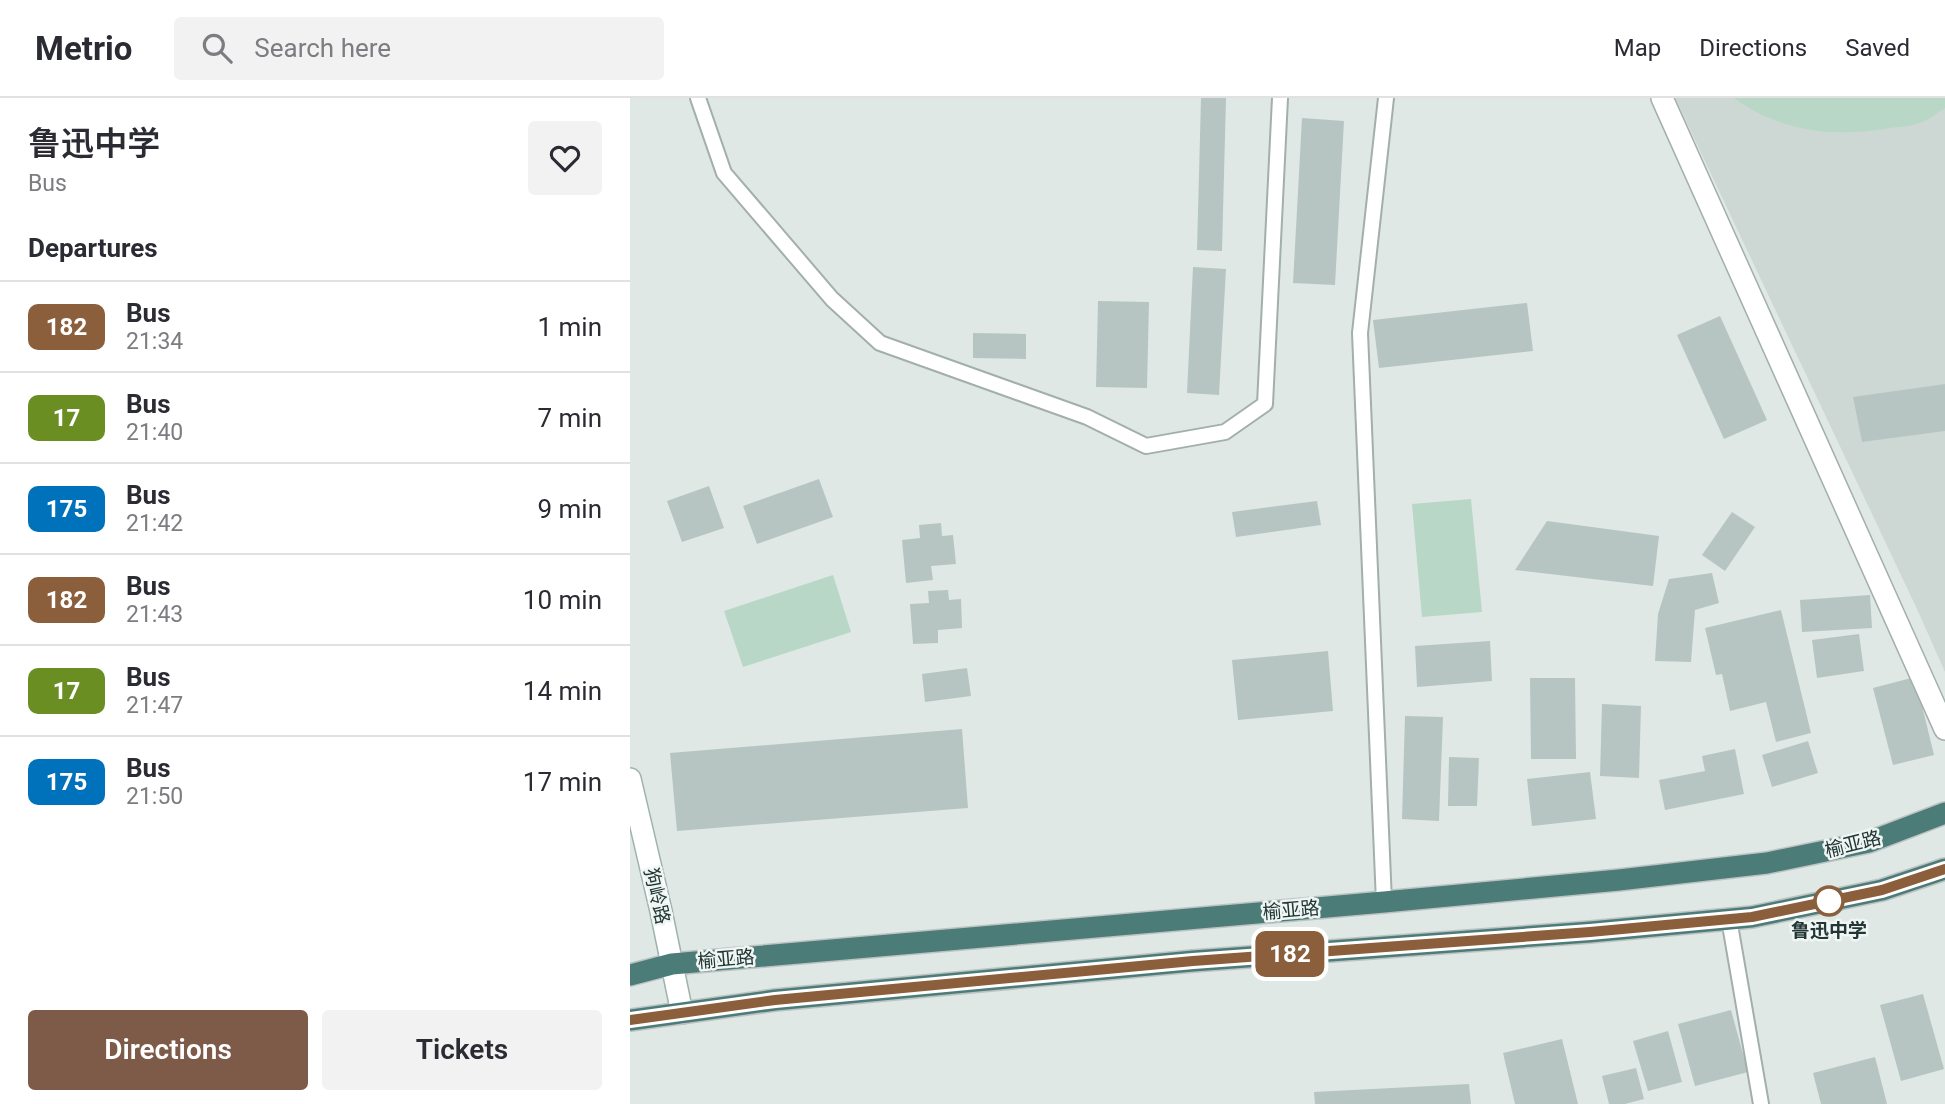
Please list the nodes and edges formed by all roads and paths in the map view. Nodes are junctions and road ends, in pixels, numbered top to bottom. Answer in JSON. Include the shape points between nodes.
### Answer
{"nodes":[{"id":1,"x":698,"y":98,"type":"edge"},
{"id":2,"x":1280,"y":98,"type":"edge"},
{"id":3,"x":1387,"y":98,"type":"edge"},
{"id":4,"x":1662,"y":98,"type":"edge"},
{"id":5,"x":1945,"y":729,"type":"edge"},
{"id":6,"x":630,"y":779,"type":"edge"},
{"id":7,"x":1945,"y":813,"type":"edge"},
{"id":8,"x":1945,"y":869,"type":"edge"},
{"id":9,"x":1384,"y":902,"type":"junction"},
{"id":10,"x":1729,"y":919,"type":"junction"},
{"id":11,"x":672,"y":964,"type":"junction"},
{"id":12,"x":630,"y":975,"type":"edge"},
{"id":13,"x":682,"y":1013,"type":"junction"},
{"id":14,"x":633,"y":1016,"type":"edge"},
{"id":15,"x":1761,"y":1104,"type":"edge"}],
"edges":[{"from":1,"to":2,"type":"lane","via":[[724,173],[832,299],[880,343],[1087,417],[1146,446],[1225,432],[1265,404]]},
{"from":3,"to":9,"type":"lane","via":[[1360,333]]},
{"from":4,"to":5,"type":"street"},
{"from":6,"to":11,"type":"street","name":"狗岭路"},
{"from":7,"to":9,"type":"highway","name":"榆亚路","via":[[1868,842],[1767,863]]},
{"from":8,"to":10,"type":"highway","via":[[1882,890]]},
{"from":9,"to":11,"type":"highway","name":"榆亚路"},
{"from":10,"to":13,"type":"highway","via":[[1193,961],[788,998]]},
{"from":10,"to":15,"type":"lane"},
{"from":11,"to":12,"type":"highway","name":"榆亚路"},
{"from":11,"to":13,"type":"street","name":"狗岭路"},
{"from":13,"to":14,"type":"highway"}]}
